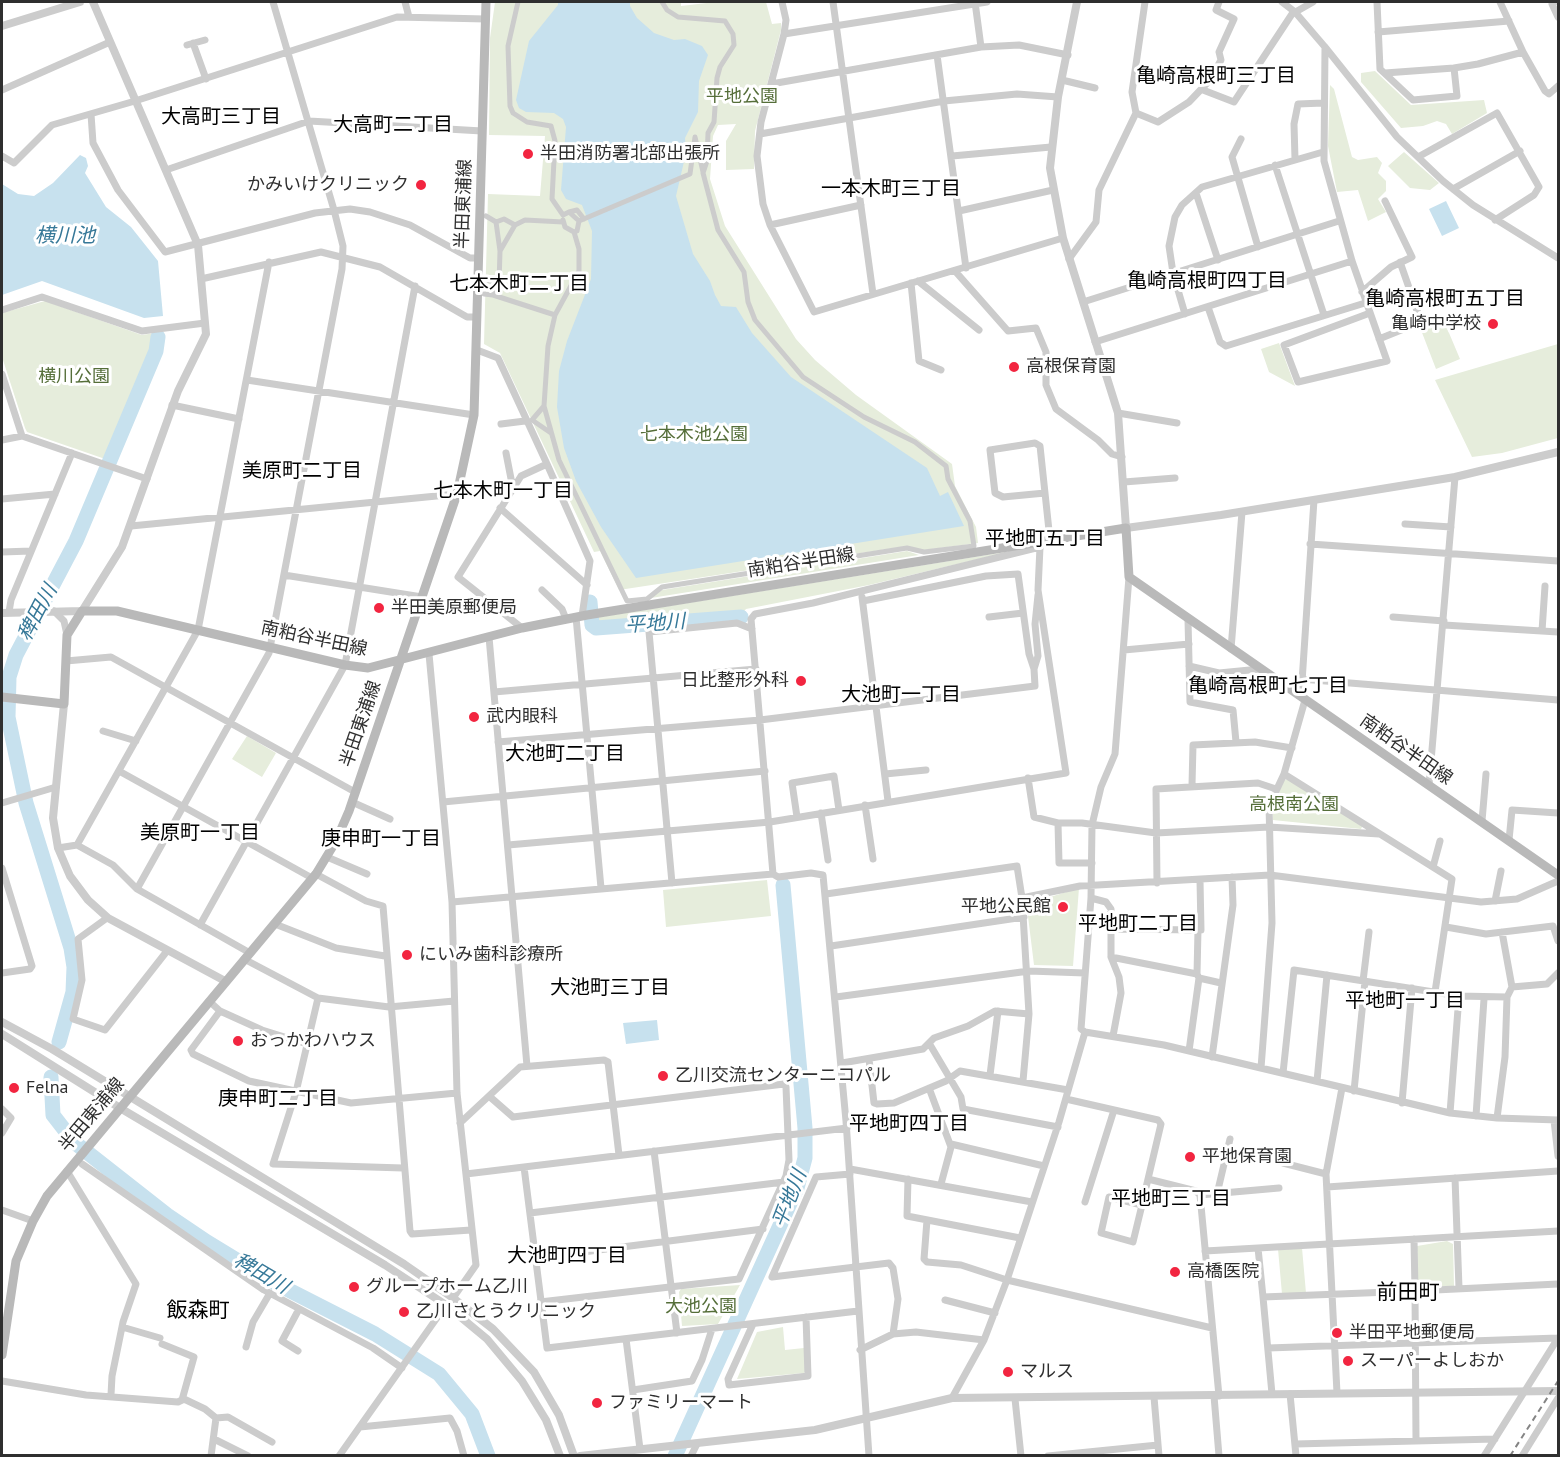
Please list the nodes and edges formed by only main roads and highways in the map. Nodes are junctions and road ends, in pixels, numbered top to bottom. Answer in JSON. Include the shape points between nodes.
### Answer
{"nodes":[{"id":1,"x":486,"y":2,"type":"edge"},
{"id":2,"x":400,"y":661,"type":"junction"},
{"id":3,"x":2,"y":697,"type":"edge"},
{"id":4,"x":1558,"y":874,"type":"edge"},
{"id":5,"x":2,"y":1341,"type":"edge"},
{"id":6,"x":2,"y":1354,"type":"edge"}],
"edges":[{"from":1,"to":2,"type":"main road","name":"半田東浦線","via":[[474,415],[457,494]]},
{"from":2,"to":3,"type":"main road","name":"南粕谷半田線","via":[[368,668],[345,665],[117,611],[82,611],[67,635],[64,704]]},
{"from":2,"to":4,"type":"main road","name":"南粕谷半田線","via":[[585,615],[1126,528],[1129,577]]},
{"from":2,"to":5,"type":"main road","name":"半田東浦線","via":[[353,797],[327,857],[79,1162],[47,1196],[33,1221],[12,1278]]},
{"from":5,"to":6,"type":"main road","name":"半田東浦線"}]}
